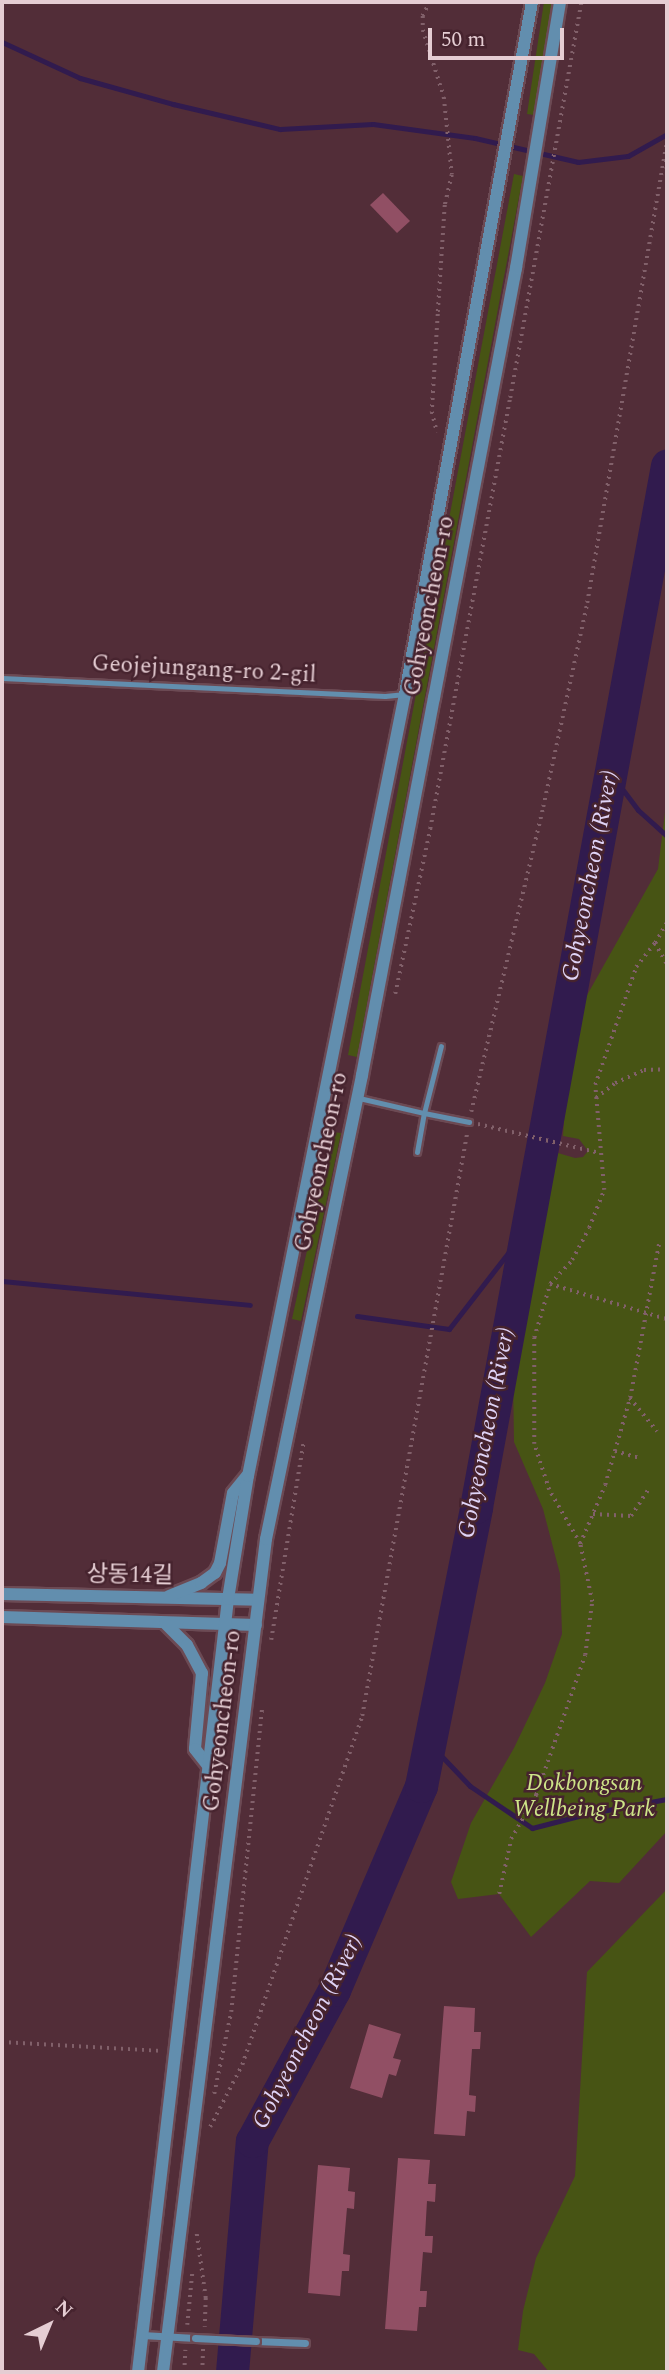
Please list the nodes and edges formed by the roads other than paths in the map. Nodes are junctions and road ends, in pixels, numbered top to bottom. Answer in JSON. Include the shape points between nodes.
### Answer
{"nodes":[{"id":1,"x":532,"y":2,"type":"edge"},
{"id":2,"x":560,"y":2,"type":"edge"},
{"id":3,"x":2,"y":678,"type":"edge"},
{"id":4,"x":405,"y":694,"type":"junction"},
{"id":5,"x":441,"y":1046,"type":"dead end"},
{"id":6,"x":356,"y":1097,"type":"junction"},
{"id":7,"x":425,"y":1113,"type":"junction"},
{"id":8,"x":469,"y":1122,"type":"road end"},
{"id":9,"x":417,"y":1152,"type":"dead end"},
{"id":10,"x":248,"y":1476,"type":"junction"},
{"id":11,"x":2,"y":1594,"type":"edge"},
{"id":12,"x":166,"y":1597,"type":"junction"},
{"id":13,"x":228,"y":1599,"type":"junction"},
{"id":14,"x":257,"y":1600,"type":"junction"},
{"id":15,"x":2,"y":1617,"type":"edge"},
{"id":16,"x":165,"y":1623,"type":"junction"},
{"id":17,"x":226,"y":1625,"type":"junction"},
{"id":18,"x":256,"y":1625,"type":"junction"},
{"id":19,"x":210,"y":1769,"type":"junction"},
{"id":20,"x":142,"y":2335,"type":"junction"},
{"id":21,"x":167,"y":2337,"type":"junction"},
{"id":22,"x":305,"y":2343,"type":"dead end"},
{"id":23,"x":138,"y":2372,"type":"edge"},
{"id":24,"x":163,"y":2372,"type":"edge"}],
"edges":[{"from":1,"to":4,"type":"street","name":"Gohyeoncheon-ro"},
{"from":2,"to":6,"type":"street","name":"Gohyeoncheon-ro","via":[[444,645]]},
{"from":3,"to":4,"type":"lane","name":"Geojejungang-ro 2-gil"},
{"from":4,"to":10,"type":"street","name":"Gohyeoncheon-ro"},
{"from":5,"to":7,"type":"lane"},
{"from":6,"to":7,"type":"lane"},
{"from":6,"to":14,"type":"street","name":"Gohyeoncheon-ro"},
{"from":7,"to":8,"type":"lane"},
{"from":7,"to":9,"type":"lane"},
{"from":10,"to":12,"type":"street","via":[[233,1493],[215,1573]]},
{"from":10,"to":13,"type":"street","name":"Gohyeoncheon-ro"},
{"from":11,"to":12,"type":"street","name":"상동14길"},
{"from":12,"to":13,"type":"street","name":"상동14길"},
{"from":13,"to":14,"type":"street","name":"상동14길"},
{"from":13,"to":17,"type":"street","name":"Gohyeoncheon-ro"},
{"from":14,"to":18,"type":"street","name":"Gohyeoncheon-ro"},
{"from":15,"to":16,"type":"street","name":"상동14길"},
{"from":16,"to":17,"type":"street","name":"상동14길"},
{"from":16,"to":19,"type":"street","via":[[187,1645],[202,1673],[195,1749]]},
{"from":17,"to":18,"type":"street","name":"상동14길"},
{"from":17,"to":19,"type":"street","name":"Gohyeoncheon-ro"},
{"from":18,"to":21,"type":"street","name":"Gohyeoncheon-ro"},
{"from":19,"to":20,"type":"street","name":"Gohyeoncheon-ro"},
{"from":20,"to":21,"type":"street"},
{"from":20,"to":23,"type":"street","name":"Gohyeoncheon-ro"},
{"from":21,"to":22,"type":"street","bridge":true},
{"from":21,"to":24,"type":"street","name":"Gohyeoncheon-ro"}]}
